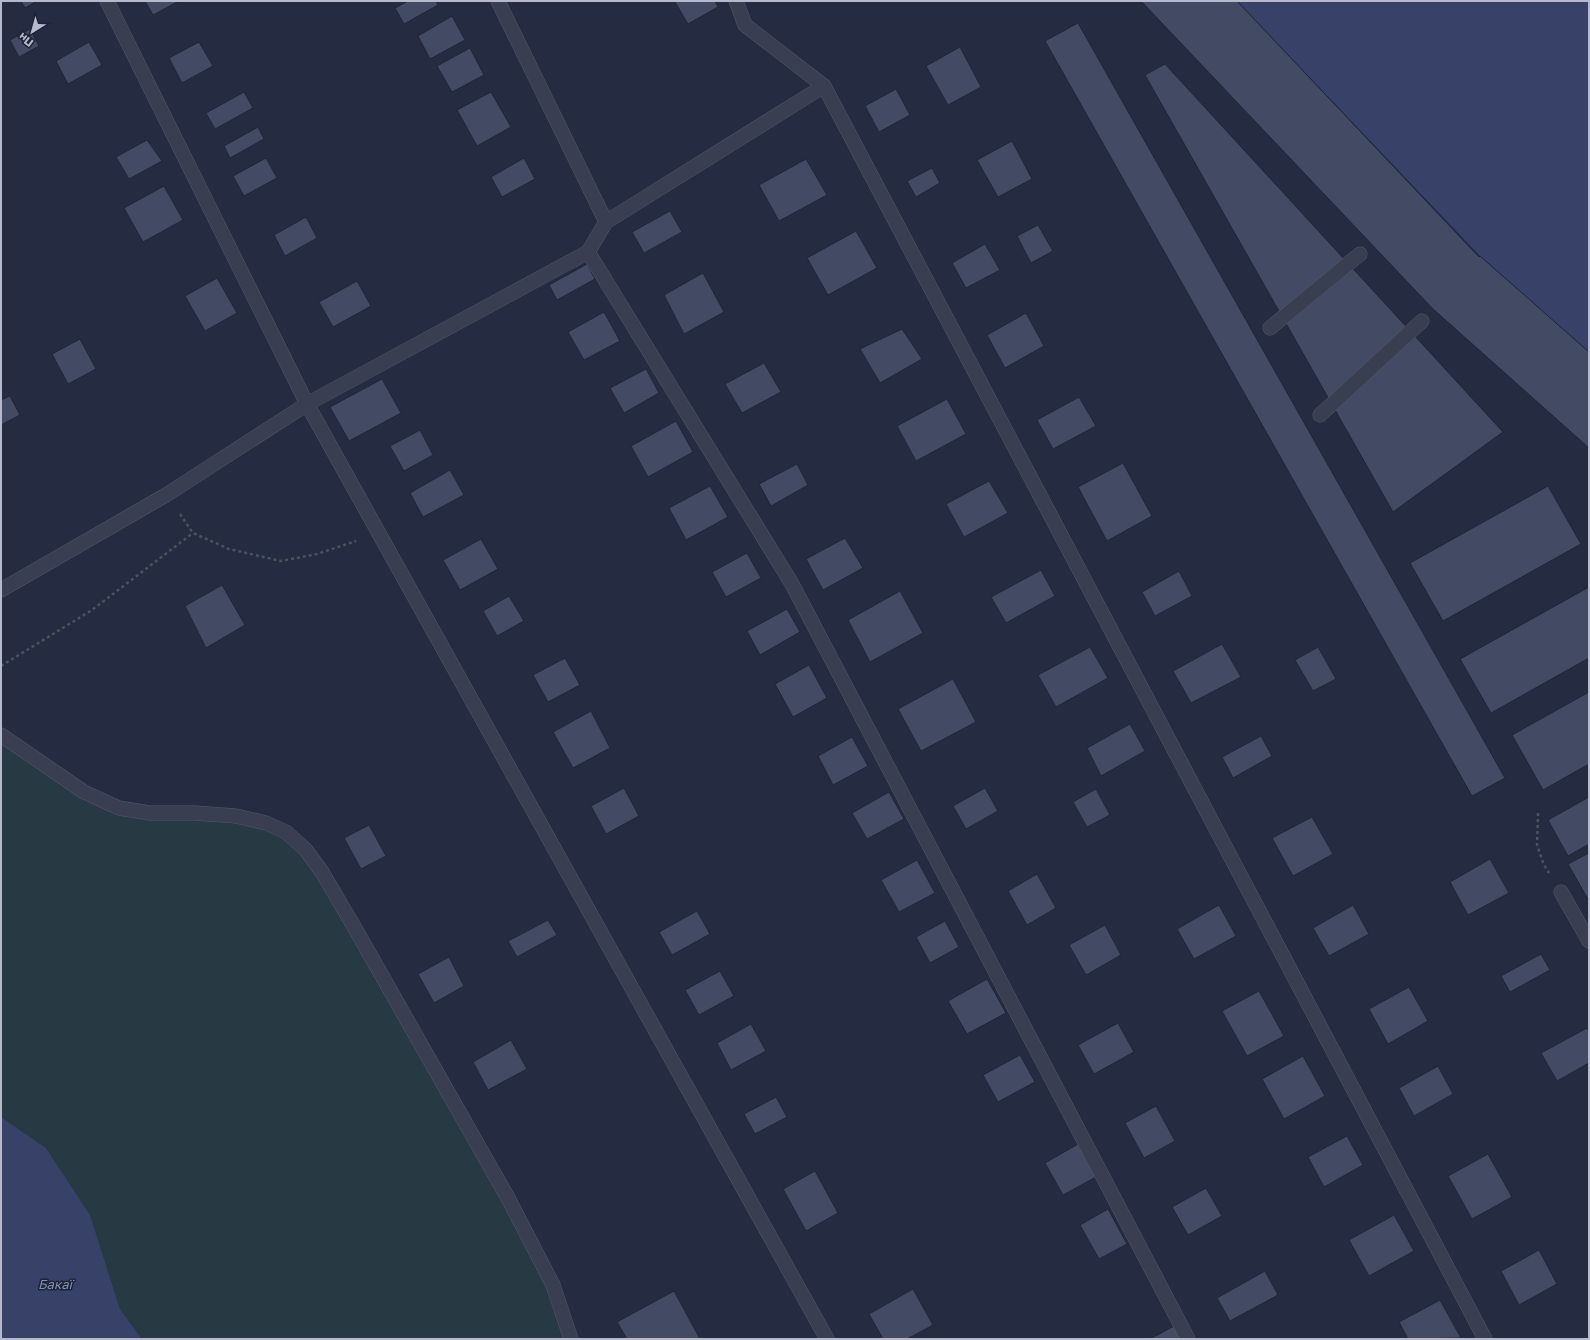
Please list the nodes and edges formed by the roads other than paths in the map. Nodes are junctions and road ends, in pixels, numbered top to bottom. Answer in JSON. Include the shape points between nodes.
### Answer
{"nodes":[{"id":1,"x":107,"y":1,"type":"edge"},
{"id":2,"x":498,"y":1,"type":"edge"},
{"id":3,"x":736,"y":1,"type":"edge"},
{"id":4,"x":824,"y":86,"type":"junction"},
{"id":5,"x":606,"y":222,"type":"junction"},
{"id":6,"x":588,"y":252,"type":"junction"},
{"id":7,"x":1360,"y":254,"type":"dead end"},
{"id":8,"x":1422,"y":321,"type":"dead end"},
{"id":9,"x":1270,"y":328,"type":"dead end"},
{"id":10,"x":307,"y":404,"type":"junction"},
{"id":11,"x":1320,"y":415,"type":"dead end"},
{"id":12,"x":1,"y":590,"type":"edge"},
{"id":13,"x":1,"y":735,"type":"edge"},
{"id":14,"x":1561,"y":892,"type":"road end"},
{"id":15,"x":1589,"y":941,"type":"edge"},
{"id":16,"x":571,"y":1339,"type":"edge"},
{"id":17,"x":827,"y":1339,"type":"edge"},
{"id":18,"x":1188,"y":1339,"type":"edge"},
{"id":19,"x":1485,"y":1339,"type":"edge"}],
"edges":[{"from":1,"to":10,"type":"lane"},
{"from":2,"to":5,"type":"lane"},
{"from":3,"to":4,"type":"lane","via":[[745,25]]},
{"from":4,"to":5,"type":"lane"},
{"from":4,"to":19,"type":"lane"},
{"from":5,"to":6,"type":"lane"},
{"from":6,"to":10,"type":"lane"},
{"from":6,"to":18,"type":"lane","via":[[792,584]]},
{"from":7,"to":9,"type":"lane"},
{"from":8,"to":11,"type":"lane"},
{"from":10,"to":12,"type":"lane","via":[[166,495]]},
{"from":10,"to":17,"type":"lane"},
{"from":13,"to":16,"type":"lane","via":[[84,792],[119,808],[150,813],[236,816],[266,823],[286,832],[306,850],[356,930],[508,1198],[553,1285]]},
{"from":14,"to":15,"type":"lane"}]}
